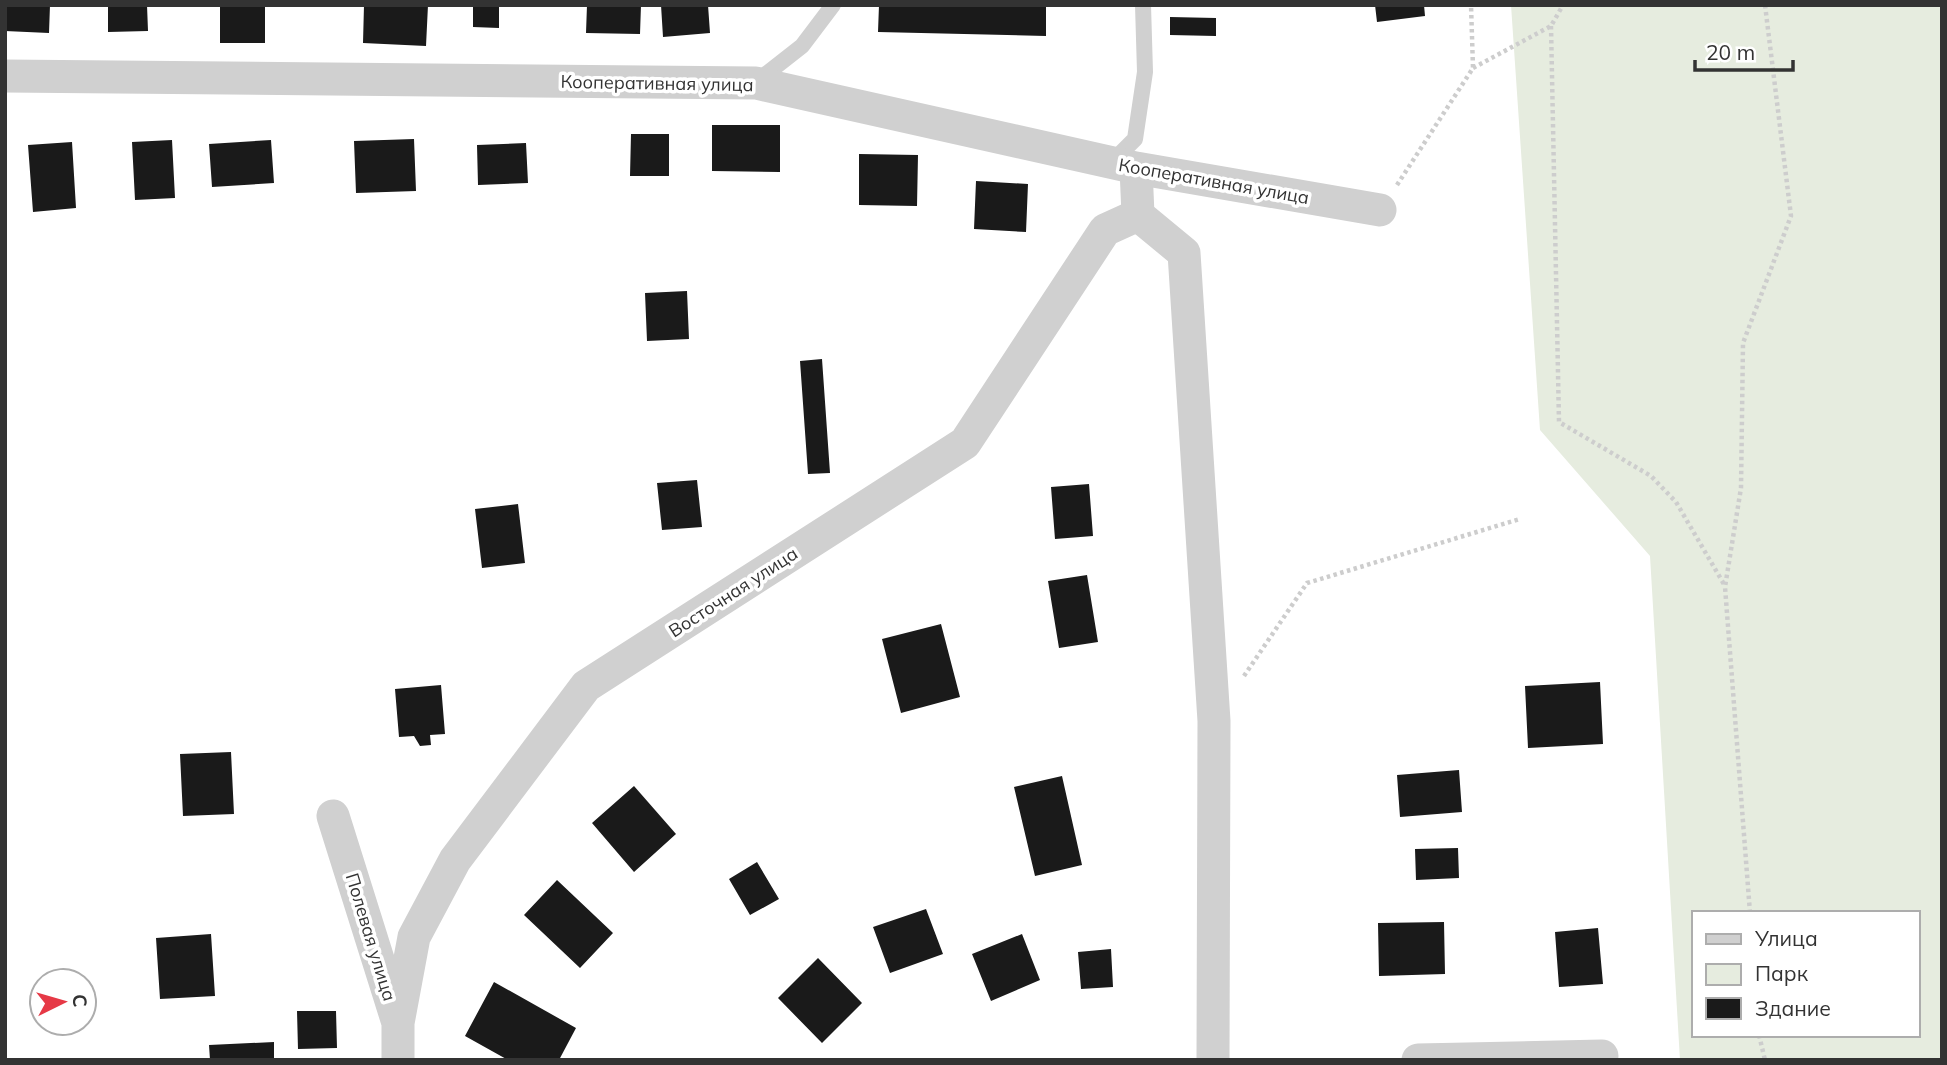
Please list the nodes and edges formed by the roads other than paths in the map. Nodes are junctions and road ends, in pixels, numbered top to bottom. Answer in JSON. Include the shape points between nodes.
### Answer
{"nodes":[{"id":1,"x":833,"y":5,"type":"edge"},
{"id":2,"x":1143,"y":5,"type":"edge"},
{"id":3,"x":5,"y":76,"type":"edge"},
{"id":4,"x":755,"y":83,"type":"junction"},
{"id":5,"x":1124,"y":165,"type":"junction"},
{"id":6,"x":1380,"y":210,"type":"road end"},
{"id":7,"x":1138,"y":215,"type":"junction"},
{"id":8,"x":332,"y":816,"type":"dead end"},
{"id":9,"x":398,"y":1023,"type":"junction"},
{"id":10,"x":1602,"y":1056,"type":"dead end"},
{"id":11,"x":398,"y":1060,"type":"edge"},
{"id":12,"x":1213,"y":1060,"type":"edge"},
{"id":13,"x":1418,"y":1060,"type":"edge"}],
"edges":[{"from":1,"to":4,"type":"lane","via":[[802,46]]},
{"from":2,"to":5,"type":"lane","via":[[1145,72],[1135,139]]},
{"from":3,"to":4,"type":"street","name":"Кооперативная улица"},
{"from":4,"to":5,"type":"street","name":"Кооперативная улица"},
{"from":5,"to":6,"type":"street","name":"Кооперативная улица"},
{"from":5,"to":7,"type":"street"},
{"from":7,"to":9,"type":"street","name":"Восточная улица","via":[[1105,230],[965,443],[586,686],[455,860],[414,937]]},
{"from":7,"to":12,"type":"street","via":[[1184,253],[1214,721]]},
{"from":8,"to":9,"type":"street","name":"Полевая улица"},
{"from":9,"to":11,"type":"street","name":"Полевая улица"},
{"from":10,"to":13,"type":"street"}]}
